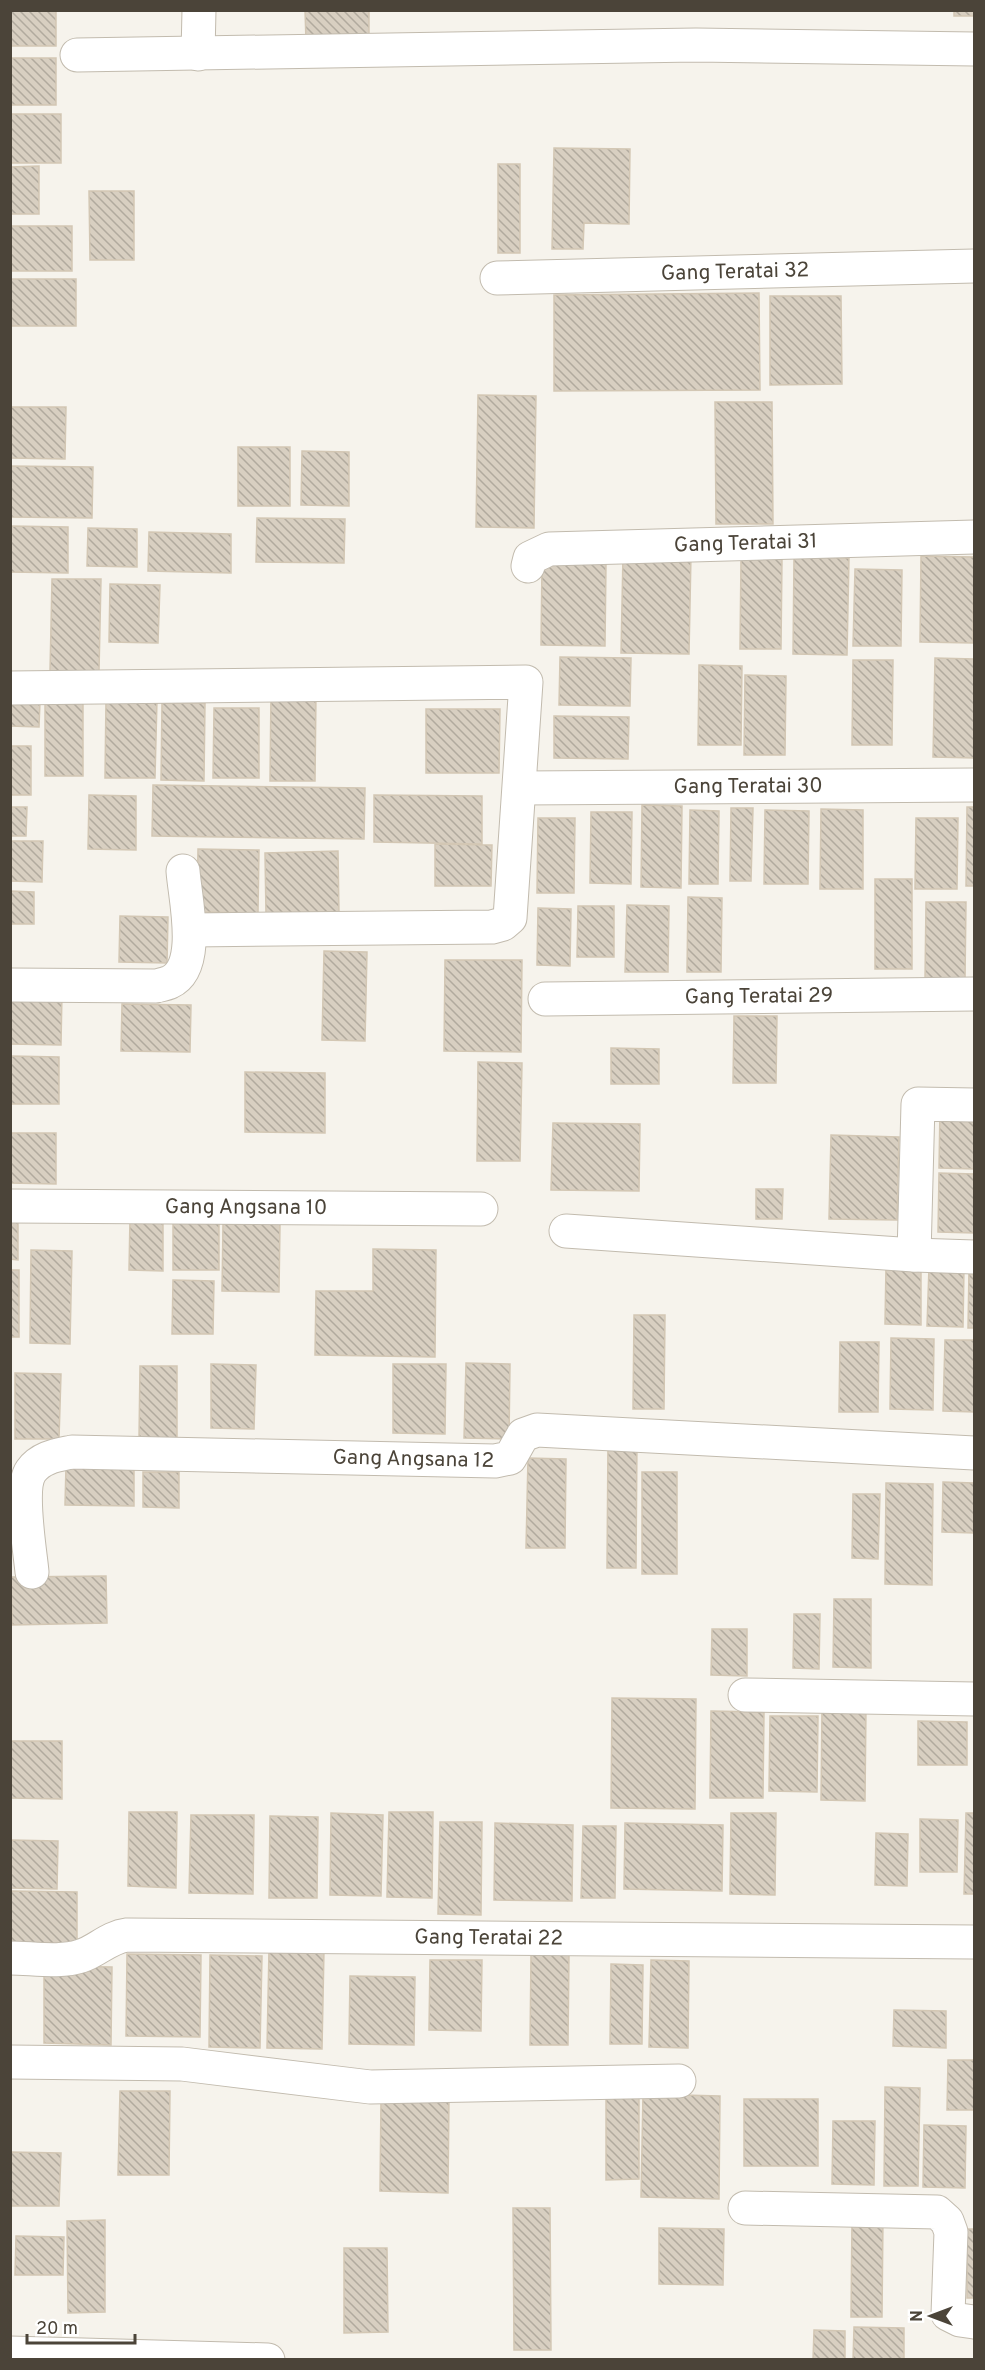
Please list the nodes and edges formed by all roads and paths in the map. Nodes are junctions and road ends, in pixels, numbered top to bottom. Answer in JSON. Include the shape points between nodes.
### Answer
{"nodes":[{"id":1,"x":199,"y":10,"type":"edge"},
{"id":2,"x":975,"y":49,"type":"edge"},
{"id":3,"x":198,"y":54,"type":"junction"},
{"id":4,"x":77,"y":55,"type":"dead end"},
{"id":5,"x":975,"y":266,"type":"edge"},
{"id":6,"x":497,"y":278,"type":"dead end"},
{"id":7,"x":975,"y":537,"type":"edge"},
{"id":8,"x":528,"y":566,"type":"dead end"},
{"id":9,"x":10,"y":688,"type":"edge"},
{"id":10,"x":975,"y":785,"type":"edge"},
{"id":11,"x":520,"y":788,"type":"junction"},
{"id":12,"x":183,"y":871,"type":"dead end"},
{"id":13,"x":191,"y":930,"type":"junction"},
{"id":14,"x":10,"y":985,"type":"edge"},
{"id":15,"x":975,"y":994,"type":"edge"},
{"id":16,"x":545,"y":999,"type":"dead end"},
{"id":17,"x":975,"y":1105,"type":"edge"},
{"id":18,"x":10,"y":1206,"type":"edge"},
{"id":19,"x":480,"y":1209,"type":"dead end"},
{"id":20,"x":566,"y":1231,"type":"dead end"},
{"id":21,"x":914,"y":1255,"type":"junction"},
{"id":22,"x":975,"y":1257,"type":"edge"},
{"id":23,"x":975,"y":1453,"type":"edge"},
{"id":24,"x":18,"y":1515,"type":"edge"},
{"id":25,"x":32,"y":1572,"type":"dead end"},
{"id":26,"x":745,"y":1695,"type":"dead end"},
{"id":27,"x":975,"y":1699,"type":"edge"},
{"id":28,"x":975,"y":1942,"type":"edge"},
{"id":29,"x":10,"y":1958,"type":"edge"},
{"id":30,"x":10,"y":2062,"type":"edge"},
{"id":31,"x":679,"y":2081,"type":"dead end"},
{"id":32,"x":745,"y":2208,"type":"dead end"},
{"id":33,"x":975,"y":2322,"type":"edge"},
{"id":34,"x":10,"y":2353,"type":"edge"},
{"id":35,"x":268,"y":2360,"type":"edge"}],
"edges":[{"from":1,"to":3,"type":"street"},
{"from":2,"to":3,"type":"street","via":[[696,45]]},
{"from":3,"to":4,"type":"street"},
{"from":5,"to":6,"type":"street","name":"Gang Teratai 32"},
{"from":7,"to":8,"type":"street","name":"Gang Teratai 31","via":[[549,549],[530,558]]},
{"from":9,"to":11,"type":"street","via":[[526,682]]},
{"from":10,"to":11,"type":"street","name":"Gang Teratai 30"},
{"from":11,"to":13,"type":"street","via":[[510,918],[502,924]]},
{"from":12,"to":13,"type":"street"},
{"from":13,"to":14,"type":"street","via":[[188,956],[171,982],[156,986]]},
{"from":15,"to":16,"type":"street","name":"Gang Teratai 29"},
{"from":17,"to":21,"type":"street","via":[[918,1106]]},
{"from":18,"to":19,"type":"street","name":"Gang Angsana 10"},
{"from":20,"to":21,"type":"street"},
{"from":21,"to":22,"type":"street"},
{"from":23,"to":24,"type":"street","name":"Gang Angsana 12","via":[[537,1430],[524,1434],[510,1458],[495,1461],[72,1452],[50,1456],[31,1470]]},
{"from":24,"to":25,"type":"street","name":"Gang Angsana 12"},
{"from":26,"to":27,"type":"street"},
{"from":28,"to":29,"type":"street","name":"Gang Teratai 22","via":[[127,1935],[117,1936],[81,1956]]},
{"from":30,"to":31,"type":"street","via":[[182,2064],[370,2087]]},
{"from":32,"to":33,"type":"street","via":[[937,2212],[951,2232],[948,2314]]},
{"from":34,"to":35,"type":"street"}]}
